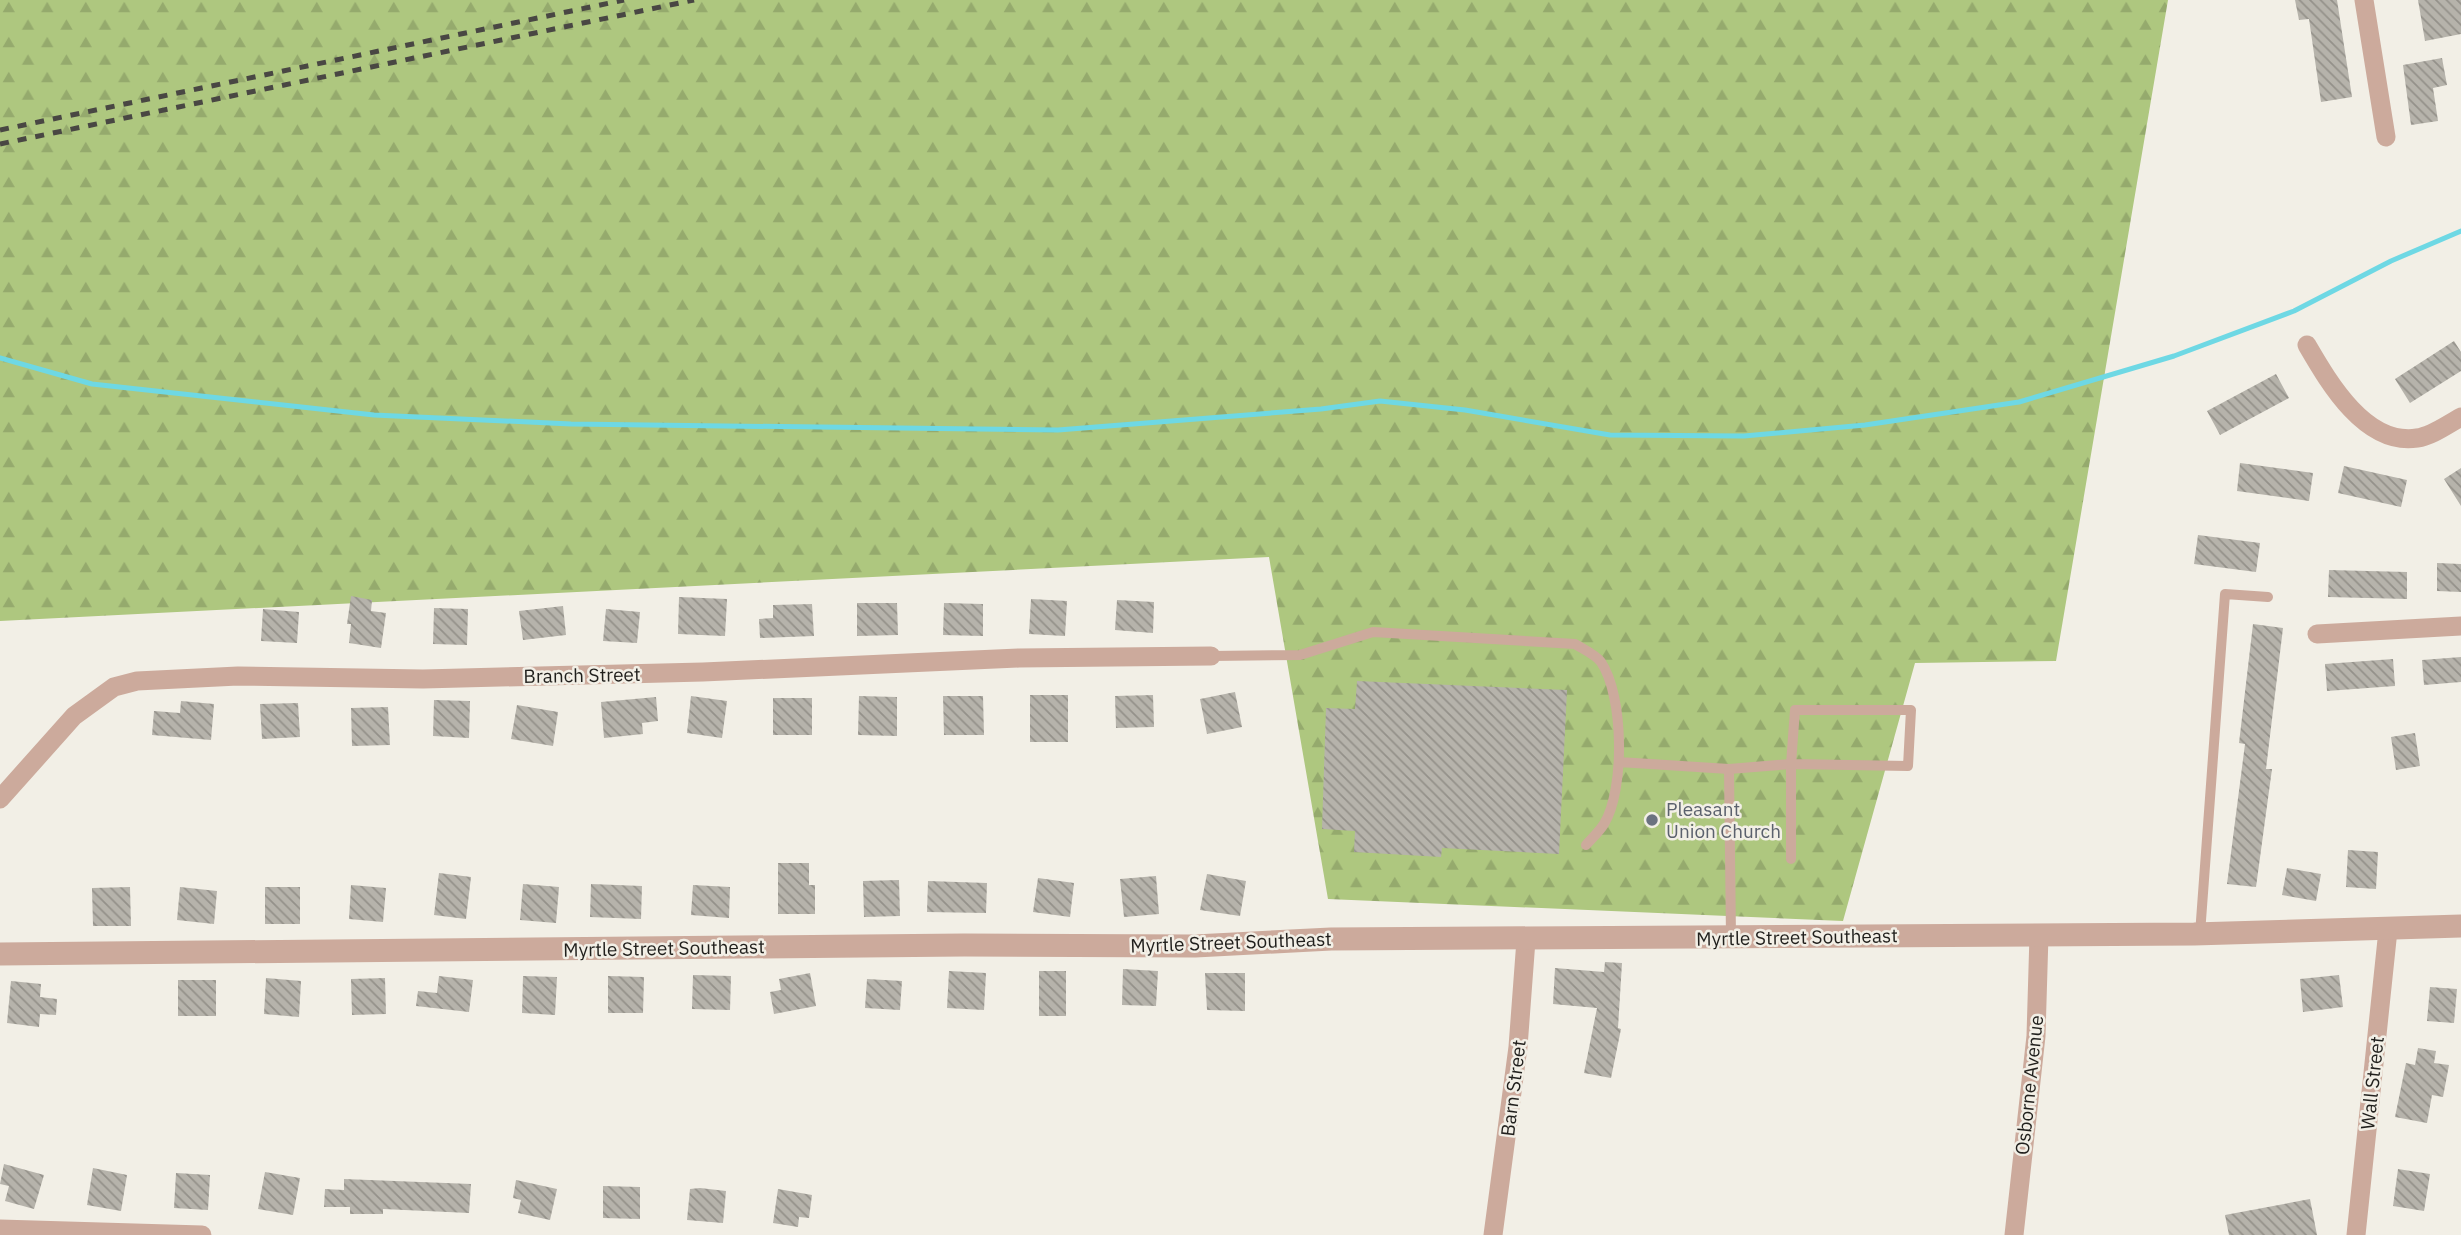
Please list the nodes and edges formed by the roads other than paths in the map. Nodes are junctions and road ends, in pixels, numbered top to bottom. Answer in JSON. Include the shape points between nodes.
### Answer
{"nodes":[{"id":1,"x":2364,"y":0,"type":"edge"},
{"id":2,"x":2386,"y":137,"type":"dead end"},
{"id":3,"x":2307,"y":345,"type":"dead end"},
{"id":4,"x":2461,"y":417,"type":"edge"},
{"id":5,"x":2268,"y":597,"type":"dead end"},
{"id":6,"x":2461,"y":626,"type":"edge"},
{"id":7,"x":2317,"y":634,"type":"dead end"},
{"id":8,"x":1211,"y":656,"type":"joint"},
{"id":9,"x":1619,"y":762,"type":"junction"},
{"id":10,"x":1791,"y":764,"type":"junction"},
{"id":11,"x":1729,"y":769,"type":"junction"},
{"id":12,"x":0,"y":799,"type":"edge"},
{"id":13,"x":1586,"y":845,"type":"dead end"},
{"id":14,"x":1791,"y":859,"type":"dead end"},
{"id":15,"x":2461,"y":926,"type":"edge"},
{"id":16,"x":2388,"y":930,"type":"junction"},
{"id":17,"x":2200,"y":934,"type":"junction"},
{"id":18,"x":2039,"y":935,"type":"junction"},
{"id":19,"x":1731,"y":938,"type":"junction"},
{"id":20,"x":1527,"y":940,"type":"junction"},
{"id":21,"x":0,"y":954,"type":"edge"},
{"id":22,"x":0,"y":1229,"type":"edge"},
{"id":23,"x":202,"y":1235,"type":"edge"},
{"id":24,"x":1493,"y":1235,"type":"edge"},
{"id":25,"x":2014,"y":1235,"type":"edge"},
{"id":26,"x":2356,"y":1235,"type":"edge"}],
"edges":[{"from":1,"to":2,"type":"street"},
{"from":3,"to":4,"type":"street","via":[[2338,398],[2381,430],[2400,438],[2417,438]]},
{"from":5,"to":17,"type":"lane","via":[[2225,594]]},
{"from":6,"to":7,"type":"street"},
{"from":8,"to":9,"type":"lane","via":[[1300,655],[1373,632],[1574,645],[1599,660],[1609,678]]},
{"from":8,"to":12,"type":"street","name":"Branch Street","via":[[423,679],[238,676],[137,681],[114,687],[74,716]]},
{"from":9,"to":11,"type":"lane"},
{"from":9,"to":13,"type":"lane","via":[[1614,798],[1604,824]]},
{"from":10,"to":10,"type":"lane","via":[[1795,710],[1911,709],[1908,766]]},
{"from":10,"to":11,"type":"lane"},
{"from":10,"to":14,"type":"lane"},
{"from":11,"to":19,"type":"lane"},
{"from":15,"to":16,"type":"street","name":"Myrtle Street Southeast"},
{"from":16,"to":17,"type":"street","name":"Myrtle Street Southeast"},
{"from":16,"to":26,"type":"street","name":"Wall Street"},
{"from":17,"to":18,"type":"street","name":"Myrtle Street Southeast"},
{"from":18,"to":19,"type":"street","name":"Myrtle Street Southeast"},
{"from":18,"to":25,"type":"street","name":"Osborne Avenue","via":[[2036,1036]]},
{"from":19,"to":20,"type":"street","name":"Myrtle Street Southeast"},
{"from":20,"to":21,"type":"street","name":"Myrtle Street Southeast"},
{"from":20,"to":24,"type":"street","name":"Barn Street"},
{"from":22,"to":23,"type":"street"}]}
